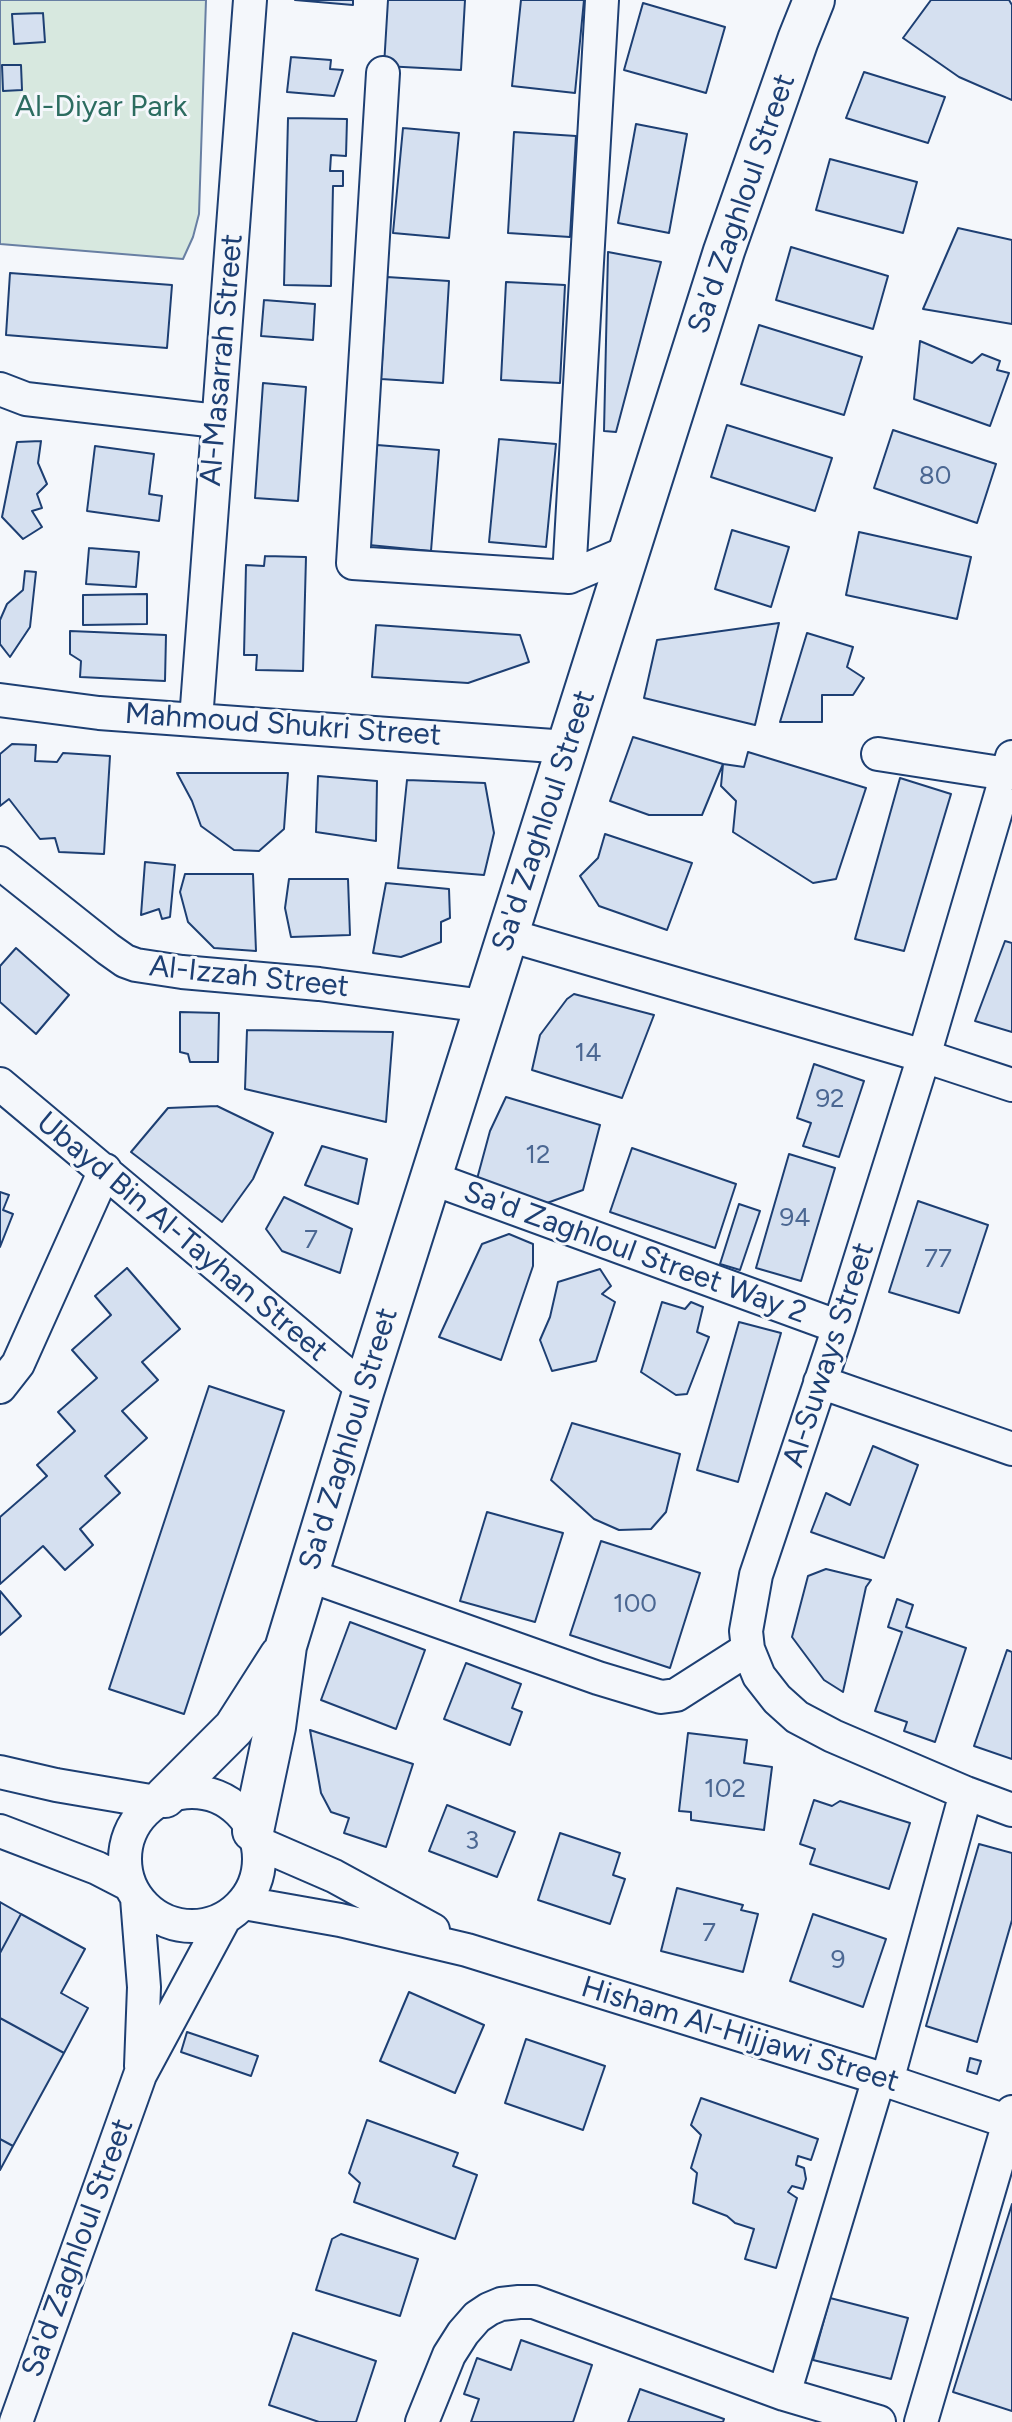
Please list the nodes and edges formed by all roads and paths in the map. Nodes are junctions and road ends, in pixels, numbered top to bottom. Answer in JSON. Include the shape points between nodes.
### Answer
{"nodes":[{"id":1,"x":250,"y":0,"type":"edge"},
{"id":2,"x":602,"y":0,"type":"edge"},
{"id":3,"x":814,"y":0,"type":"edge"},
{"id":4,"x":383,"y":73,"type":"dead end"},
{"id":5,"x":0,"y":389,"type":"edge"},
{"id":6,"x":217,"y":421,"type":"junction"},
{"id":7,"x":628,"y":552,"type":"junction"},
{"id":8,"x":569,"y":577,"type":"junction"},
{"id":9,"x":0,"y":700,"type":"edge"},
{"id":10,"x":196,"y":720,"type":"junction"},
{"id":11,"x":567,"y":747,"type":"junction"},
{"id":12,"x":878,"y":754,"type":"dead end"},
{"id":13,"x":1009,"y":765,"type":"edge"},
{"id":14,"x":0,"y":863,"type":"edge"},
{"id":15,"x":508,"y":935,"type":"junction"},
{"id":16,"x":484,"y":1006,"type":"junction"},
{"id":17,"x":924,"y":1056,"type":"junction"},
{"id":18,"x":0,"y":1084,"type":"edge"},
{"id":19,"x":1012,"y":1085,"type":"edge"},
{"id":20,"x":105,"y":1170,"type":"junction"},
{"id":21,"x":431,"y":1178,"type":"junction"},
{"id":22,"x":839,"y":1327,"type":"junction"},
{"id":23,"x":820,"y":1382,"type":"junction"},
{"id":24,"x":0,"y":1387,"type":"edge"},
{"id":25,"x":364,"y":1389,"type":"junction"},
{"id":26,"x":1012,"y":1449,"type":"edge"},
{"id":27,"x":308,"y":1575,"type":"junction"},
{"id":28,"x":286,"y":1646,"type":"junction"},
{"id":29,"x":748,"y":1649,"type":"junction"},
{"id":30,"x":0,"y":1772,"type":"edge"},
{"id":31,"x":966,"y":1793,"type":"junction"},
{"id":32,"x":160,"y":1799,"type":"junction"},
{"id":33,"x":1012,"y":1810,"type":"edge"},
{"id":34,"x":0,"y":1831,"type":"edge"},
{"id":35,"x":256,"y":1837,"type":"junction"},
{"id":36,"x":133,"y":1891,"type":"junction"},
{"id":37,"x":234,"y":1911,"type":"junction"},
{"id":38,"x":467,"y":1950,"type":"junction"},
{"id":39,"x":140,"y":2075,"type":"junction"},
{"id":40,"x":883,"y":2079,"type":"junction"},
{"id":41,"x":1011,"y":2119,"type":"edge"},
{"id":42,"x":790,"y":2404,"type":"edge"},
{"id":43,"x":16,"y":2422,"type":"edge"},
{"id":44,"x":422,"y":2422,"type":"edge"},
{"id":45,"x":879,"y":2422,"type":"edge"},
{"id":46,"x":921,"y":2422,"type":"edge"}],
"edges":[{"from":1,"to":6,"type":"street","name":"Al-Masarrah Street"},
{"from":2,"to":8,"type":"street"},
{"from":3,"to":7,"type":"main road","name":"Sa'd Zaghloul Street","via":[[724,251]]},
{"from":4,"to":8,"type":"street","via":[[353,563]]},
{"from":5,"to":6,"type":"street","via":[[26,399]]},
{"from":6,"to":10,"type":"street","name":"Al-Masarrah Street"},
{"from":7,"to":8,"type":"street"},
{"from":7,"to":11,"type":"main road","name":"Sa'd Zaghloul Street"},
{"from":9,"to":10,"type":"street","name":"Mahmoud Shukri Street"},
{"from":10,"to":11,"type":"street","name":"Mahmoud Shukri Street"},
{"from":11,"to":15,"type":"main road","name":"Sa'd Zaghloul Street"},
{"from":12,"to":13,"type":"street"},
{"from":13,"to":17,"type":"street","name":"Al-Suways Street"},
{"from":14,"to":16,"type":"street","name":"Al-Izzah Street","via":[[136,965]]},
{"from":15,"to":16,"type":"main road","name":"Sa'd Zaghloul Street"},
{"from":15,"to":17,"type":"street"},
{"from":16,"to":21,"type":"main road","name":"Sa'd Zaghloul Street"},
{"from":17,"to":19,"type":"street"},
{"from":17,"to":22,"type":"street","name":"Al-Suways Street"},
{"from":18,"to":20,"type":"street","name":"Ubayd Bin Al-Tayhan Street"},
{"from":20,"to":24,"type":"street","via":[[18,1364]]},
{"from":20,"to":25,"type":"street","name":"Ubayd Bin Al-Tayhan Street"},
{"from":21,"to":22,"type":"street","name":"Sa'd Zaghloul Street Way 2"},
{"from":21,"to":25,"type":"main road","name":"Sa'd Zaghloul Street"},
{"from":22,"to":23,"type":"street","name":"Al-Suways Street"},
{"from":23,"to":26,"type":"street"},
{"from":23,"to":29,"type":"street","name":"Al-Suways Street","via":[[756,1575]]},
{"from":25,"to":27,"type":"main road","name":"Sa'd Zaghloul Street"},
{"from":27,"to":28,"type":"main road","name":"Sa'd Zaghloul Street"},
{"from":27,"to":29,"type":"street","via":[[661,1697],[676,1695]]},
{"from":28,"to":32,"type":"main road","name":"Sa'd Zaghloul Street","via":[[234,1728]]},
{"from":28,"to":35,"type":"main road","name":"Sa'd Zaghloul Street"},
{"from":29,"to":31,"type":"street","name":"Al-Suways Street","via":[[759,1676],[797,1717]]},
{"from":30,"to":32,"type":"street"},
{"from":31,"to":33,"type":"street","name":"Al-Suways Street"},
{"from":31,"to":40,"type":"street"},
{"from":32,"to":35,"type":"street","via":[[185,1792],[226,1800]]},
{"from":32,"to":36,"type":"street","via":[[139,1818],[128,1839],[125,1862]]},
{"from":34,"to":36,"type":"street","via":[[97,1868]]},
{"from":35,"to":37,"type":"street","via":[[259,1864],[254,1885]]},
{"from":35,"to":38,"type":"street","name":"Hisham Al-Hijjawi Street"},
{"from":36,"to":37,"type":"street","via":[[150,1912],[186,1926],[205,1925]]},
{"from":36,"to":39,"type":"street","name":"Sa'd Zaghloul Street","via":[[144,1987]]},
{"from":37,"to":38,"type":"street","name":"Hisham Al-Hijjawi Street","via":[[340,1920]]},
{"from":37,"to":39,"type":"street","name":"Sa'd Zaghloul Street"},
{"from":38,"to":40,"type":"street","name":"Hisham Al-Hijjawi Street"},
{"from":39,"to":43,"type":"street","name":"Sa'd Zaghloul Street"},
{"from":40,"to":41,"type":"street","name":"Hisham Al-Hijjawi Street"},
{"from":40,"to":42,"type":"street"},
{"from":41,"to":46,"type":"street"},
{"from":42,"to":44,"type":"street","via":[[534,2302],[519,2302],[489,2309],[463,2333]]},
{"from":42,"to":45,"type":"street"}]}
